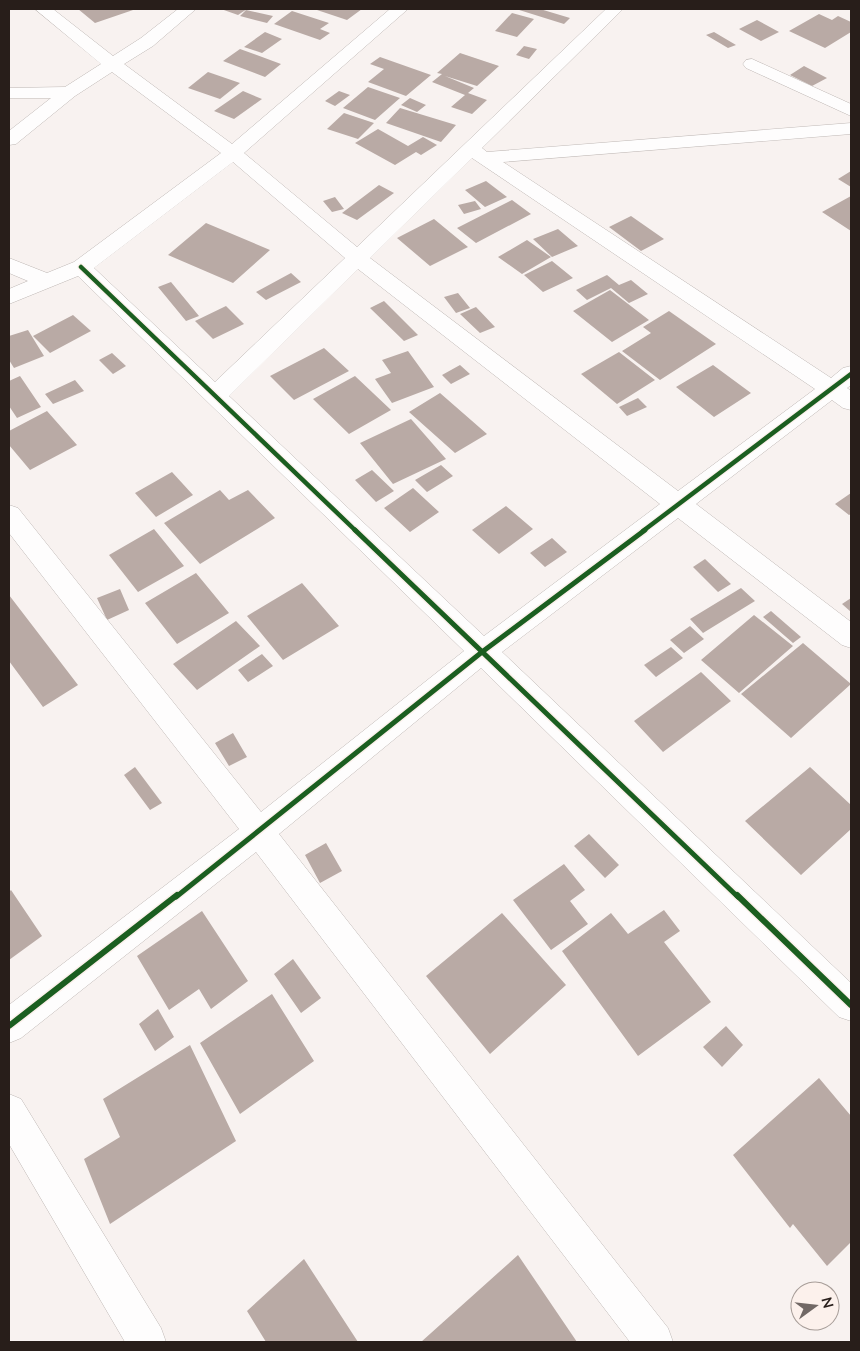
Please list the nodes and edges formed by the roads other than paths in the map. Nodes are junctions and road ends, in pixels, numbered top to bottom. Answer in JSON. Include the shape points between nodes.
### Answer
{"nodes":[{"id":1,"x":43,"y":9,"type":"edge"},
{"id":2,"x":188,"y":9,"type":"edge"},
{"id":3,"x":400,"y":9,"type":"edge"},
{"id":4,"x":615,"y":9,"type":"edge"},
{"id":5,"x":111,"y":64,"type":"junction"},
{"id":6,"x":752,"y":64,"type":"dead end"},
{"id":7,"x":69,"y":92,"type":"junction"},
{"id":8,"x":9,"y":93,"type":"edge"},
{"id":9,"x":851,"y":111,"type":"edge"},
{"id":10,"x":851,"y":128,"type":"edge"},
{"id":11,"x":9,"y":140,"type":"edge"},
{"id":12,"x":233,"y":153,"type":"junction"},
{"id":13,"x":478,"y":153,"type":"junction"},
{"id":14,"x":357,"y":258,"type":"junction"},
{"id":15,"x":9,"y":265,"type":"edge"},
{"id":16,"x":81,"y":267,"type":"junction"},
{"id":17,"x":46,"y":281,"type":"junction"},
{"id":18,"x":9,"y":297,"type":"edge"},
{"id":19,"x":845,"y":389,"type":"edge"},
{"id":20,"x":215,"y":396,"type":"junction"},
{"id":21,"x":678,"y":504,"type":"junction"},
{"id":22,"x":9,"y":515,"type":"edge"},
{"id":23,"x":851,"y":637,"type":"edge"},
{"id":24,"x":482,"y":652,"type":"junction"},
{"id":25,"x":259,"y":832,"type":"junction"},
{"id":26,"x":851,"y":1005,"type":"edge"},
{"id":27,"x":9,"y":1026,"type":"edge"},
{"id":28,"x":9,"y":1111,"type":"edge"},
{"id":29,"x":147,"y":1342,"type":"edge"},
{"id":30,"x":654,"y":1342,"type":"edge"}],
"edges":[{"from":1,"to":5,"type":"street"},
{"from":2,"to":5,"type":"street","via":[[147,42]]},
{"from":3,"to":12,"type":"street"},
{"from":4,"to":13,"type":"street"},
{"from":5,"to":7,"type":"street"},
{"from":5,"to":12,"type":"street"},
{"from":6,"to":9,"type":"street"},
{"from":7,"to":8,"type":"street"},
{"from":7,"to":11,"type":"street"},
{"from":10,"to":13,"type":"street"},
{"from":12,"to":14,"type":"street"},
{"from":12,"to":16,"type":"street"},
{"from":13,"to":14,"type":"street"},
{"from":13,"to":19,"type":"street"},
{"from":14,"to":20,"type":"street"},
{"from":14,"to":21,"type":"street"},
{"from":15,"to":17,"type":"street"},
{"from":16,"to":17,"type":"street"},
{"from":16,"to":20,"type":"street"},
{"from":17,"to":18,"type":"street"},
{"from":19,"to":21,"type":"street"},
{"from":20,"to":24,"type":"street"},
{"from":21,"to":23,"type":"street"},
{"from":21,"to":24,"type":"street"},
{"from":22,"to":25,"type":"street"},
{"from":24,"to":25,"type":"street"},
{"from":24,"to":26,"type":"street"},
{"from":25,"to":27,"type":"street"},
{"from":25,"to":30,"type":"street"},
{"from":28,"to":29,"type":"street"}]}
